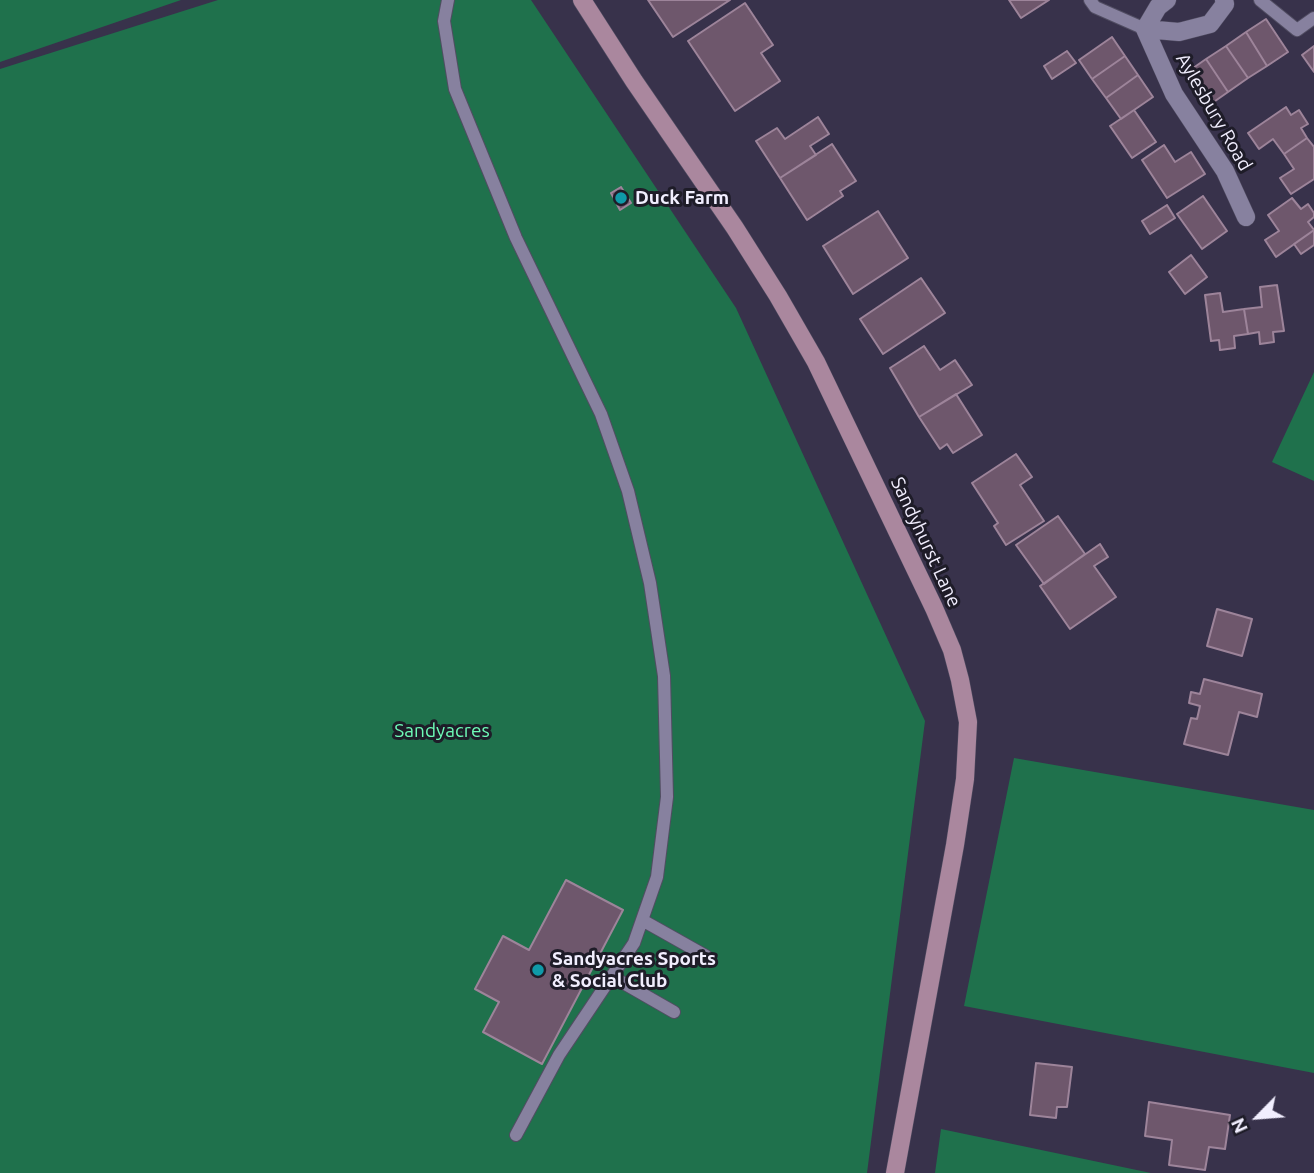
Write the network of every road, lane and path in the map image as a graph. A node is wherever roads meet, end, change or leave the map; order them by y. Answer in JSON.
{"nodes":[{"id":1,"x":448,"y":0,"type":"edge"},
{"id":2,"x":582,"y":0,"type":"edge"},
{"id":3,"x":1090,"y":0,"type":"edge"},
{"id":4,"x":1167,"y":0,"type":"edge"},
{"id":5,"x":1224,"y":0,"type":"edge"},
{"id":6,"x":1260,"y":0,"type":"edge"},
{"id":7,"x":1314,"y":18,"type":"edge"},
{"id":8,"x":1145,"y":29,"type":"junction"},
{"id":9,"x":1246,"y":216,"type":"dead end"},
{"id":10,"x":642,"y":920,"type":"junction"},
{"id":11,"x":706,"y":956,"type":"dead end"},
{"id":12,"x":613,"y":977,"type":"junction"},
{"id":13,"x":674,"y":1012,"type":"dead end"},
{"id":14,"x":516,"y":1135,"type":"dead end"},
{"id":15,"x":895,"y":1173,"type":"edge"}],
"edges":[{"from":1,"to":10,"type":"lane"},
{"from":2,"to":15,"type":"street","name":"Sandyhurst Lane"},
{"from":3,"to":8,"type":"lane"},
{"from":4,"to":8,"type":"street"},
{"from":5,"to":8,"type":"street","name":"Aylesbury Road"},
{"from":6,"to":7,"type":"lane"},
{"from":8,"to":9,"type":"street","name":"Aylesbury Road"},
{"from":10,"to":11,"type":"lane"},
{"from":10,"to":12,"type":"lane"},
{"from":12,"to":13,"type":"lane"},
{"from":12,"to":14,"type":"lane"}]}
